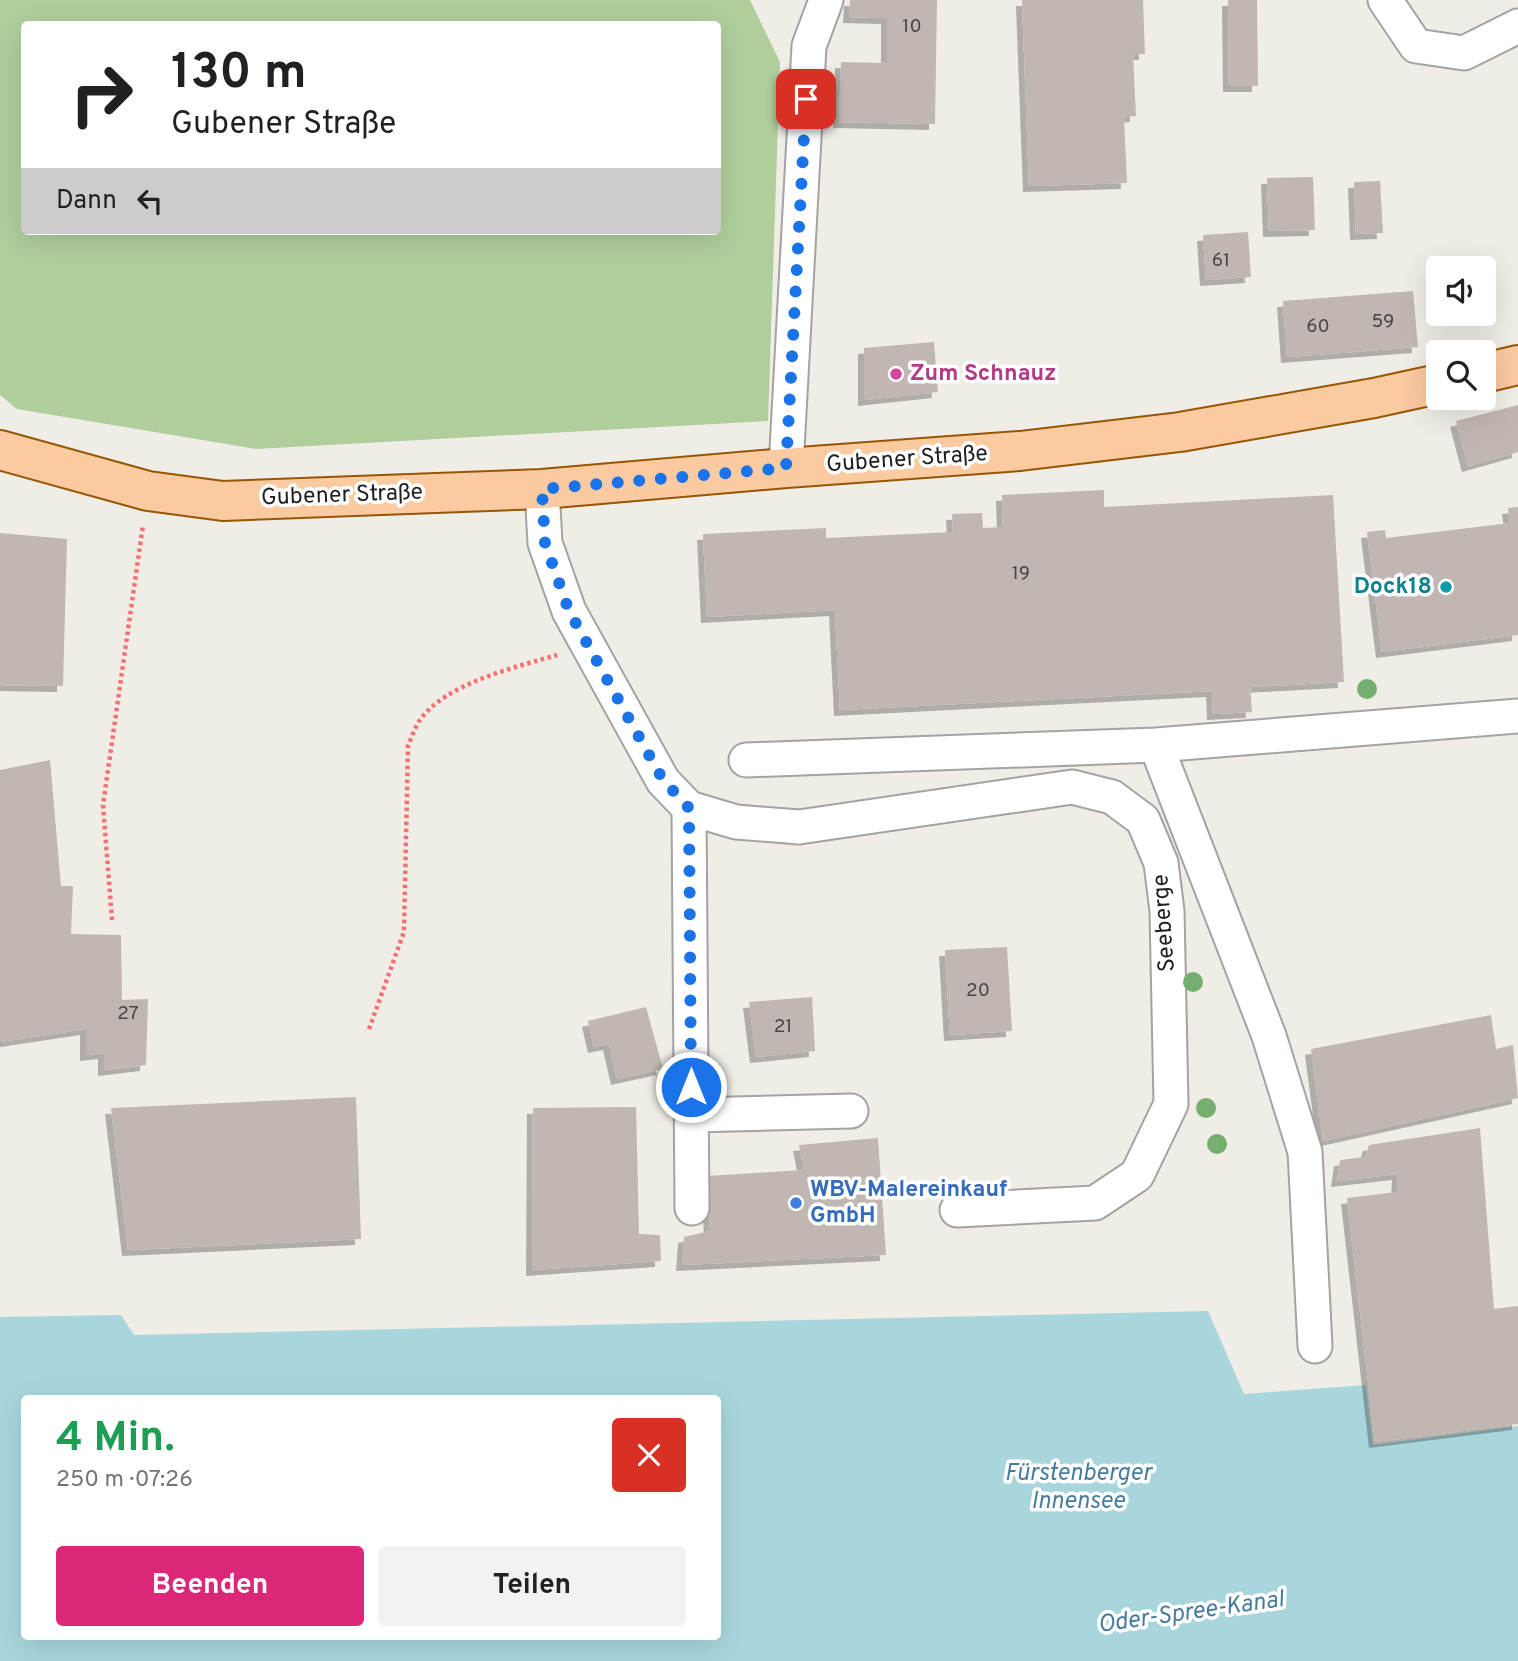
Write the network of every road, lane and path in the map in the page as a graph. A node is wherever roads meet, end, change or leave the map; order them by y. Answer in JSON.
{"nodes":[{"id":1,"x":826,"y":0,"type":"edge"},
{"id":2,"x":1385,"y":0,"type":"edge"},
{"id":3,"x":1518,"y":26,"type":"edge"},
{"id":4,"x":1518,"y":365,"type":"edge"},
{"id":5,"x":1496,"y":370,"type":"edge"},
{"id":6,"x":1426,"y":387,"type":"edge"},
{"id":7,"x":0,"y":450,"type":"edge"},
{"id":8,"x":786,"y":468,"type":"junction"},
{"id":9,"x":542,"y":489,"type":"junction"},
{"id":10,"x":148,"y":491,"type":"junction"},
{"id":11,"x":589,"y":647,"type":"junction"},
{"id":12,"x":1518,"y":716,"type":"edge"},
{"id":13,"x":1156,"y":745,"type":"junction"},
{"id":14,"x":746,"y":761,"type":"dead end"},
{"id":15,"x":689,"y":808,"type":"junction"},
{"id":16,"x":112,"y":920,"type":"dead end"},
{"id":17,"x":369,"y":1029,"type":"dead end"},
{"id":18,"x":851,"y":1111,"type":"dead end"},
{"id":19,"x":691,"y":1115,"type":"junction"},
{"id":20,"x":692,"y":1208,"type":"dead end"},
{"id":21,"x":957,"y":1209,"type":"dead end"},
{"id":22,"x":1315,"y":1346,"type":"dead end"}],
"edges":[{"from":1,"to":8,"type":"street"},
{"from":2,"to":3,"type":"street"},
{"from":4,"to":5,"type":"main road"},
{"from":6,"to":8,"type":"main road","name":"Gubener Straße"},
{"from":7,"to":10,"type":"main road","name":"Gubener Straße"},
{"from":8,"to":9,"type":"main road","name":"Gubener Straße"},
{"from":9,"to":10,"type":"main road","name":"Gubener Straße"},
{"from":9,"to":11,"type":"street"},
{"from":10,"to":16,"type":"path"},
{"from":11,"to":15,"type":"street"},
{"from":11,"to":17,"type":"path"},
{"from":12,"to":13,"type":"street"},
{"from":13,"to":14,"type":"street"},
{"from":13,"to":22,"type":"street","name":"Seeberge"},
{"from":15,"to":19,"type":"street"},
{"from":15,"to":21,"type":"street","name":"Seeberge"},
{"from":18,"to":19,"type":"street"},
{"from":19,"to":20,"type":"street"}]}
